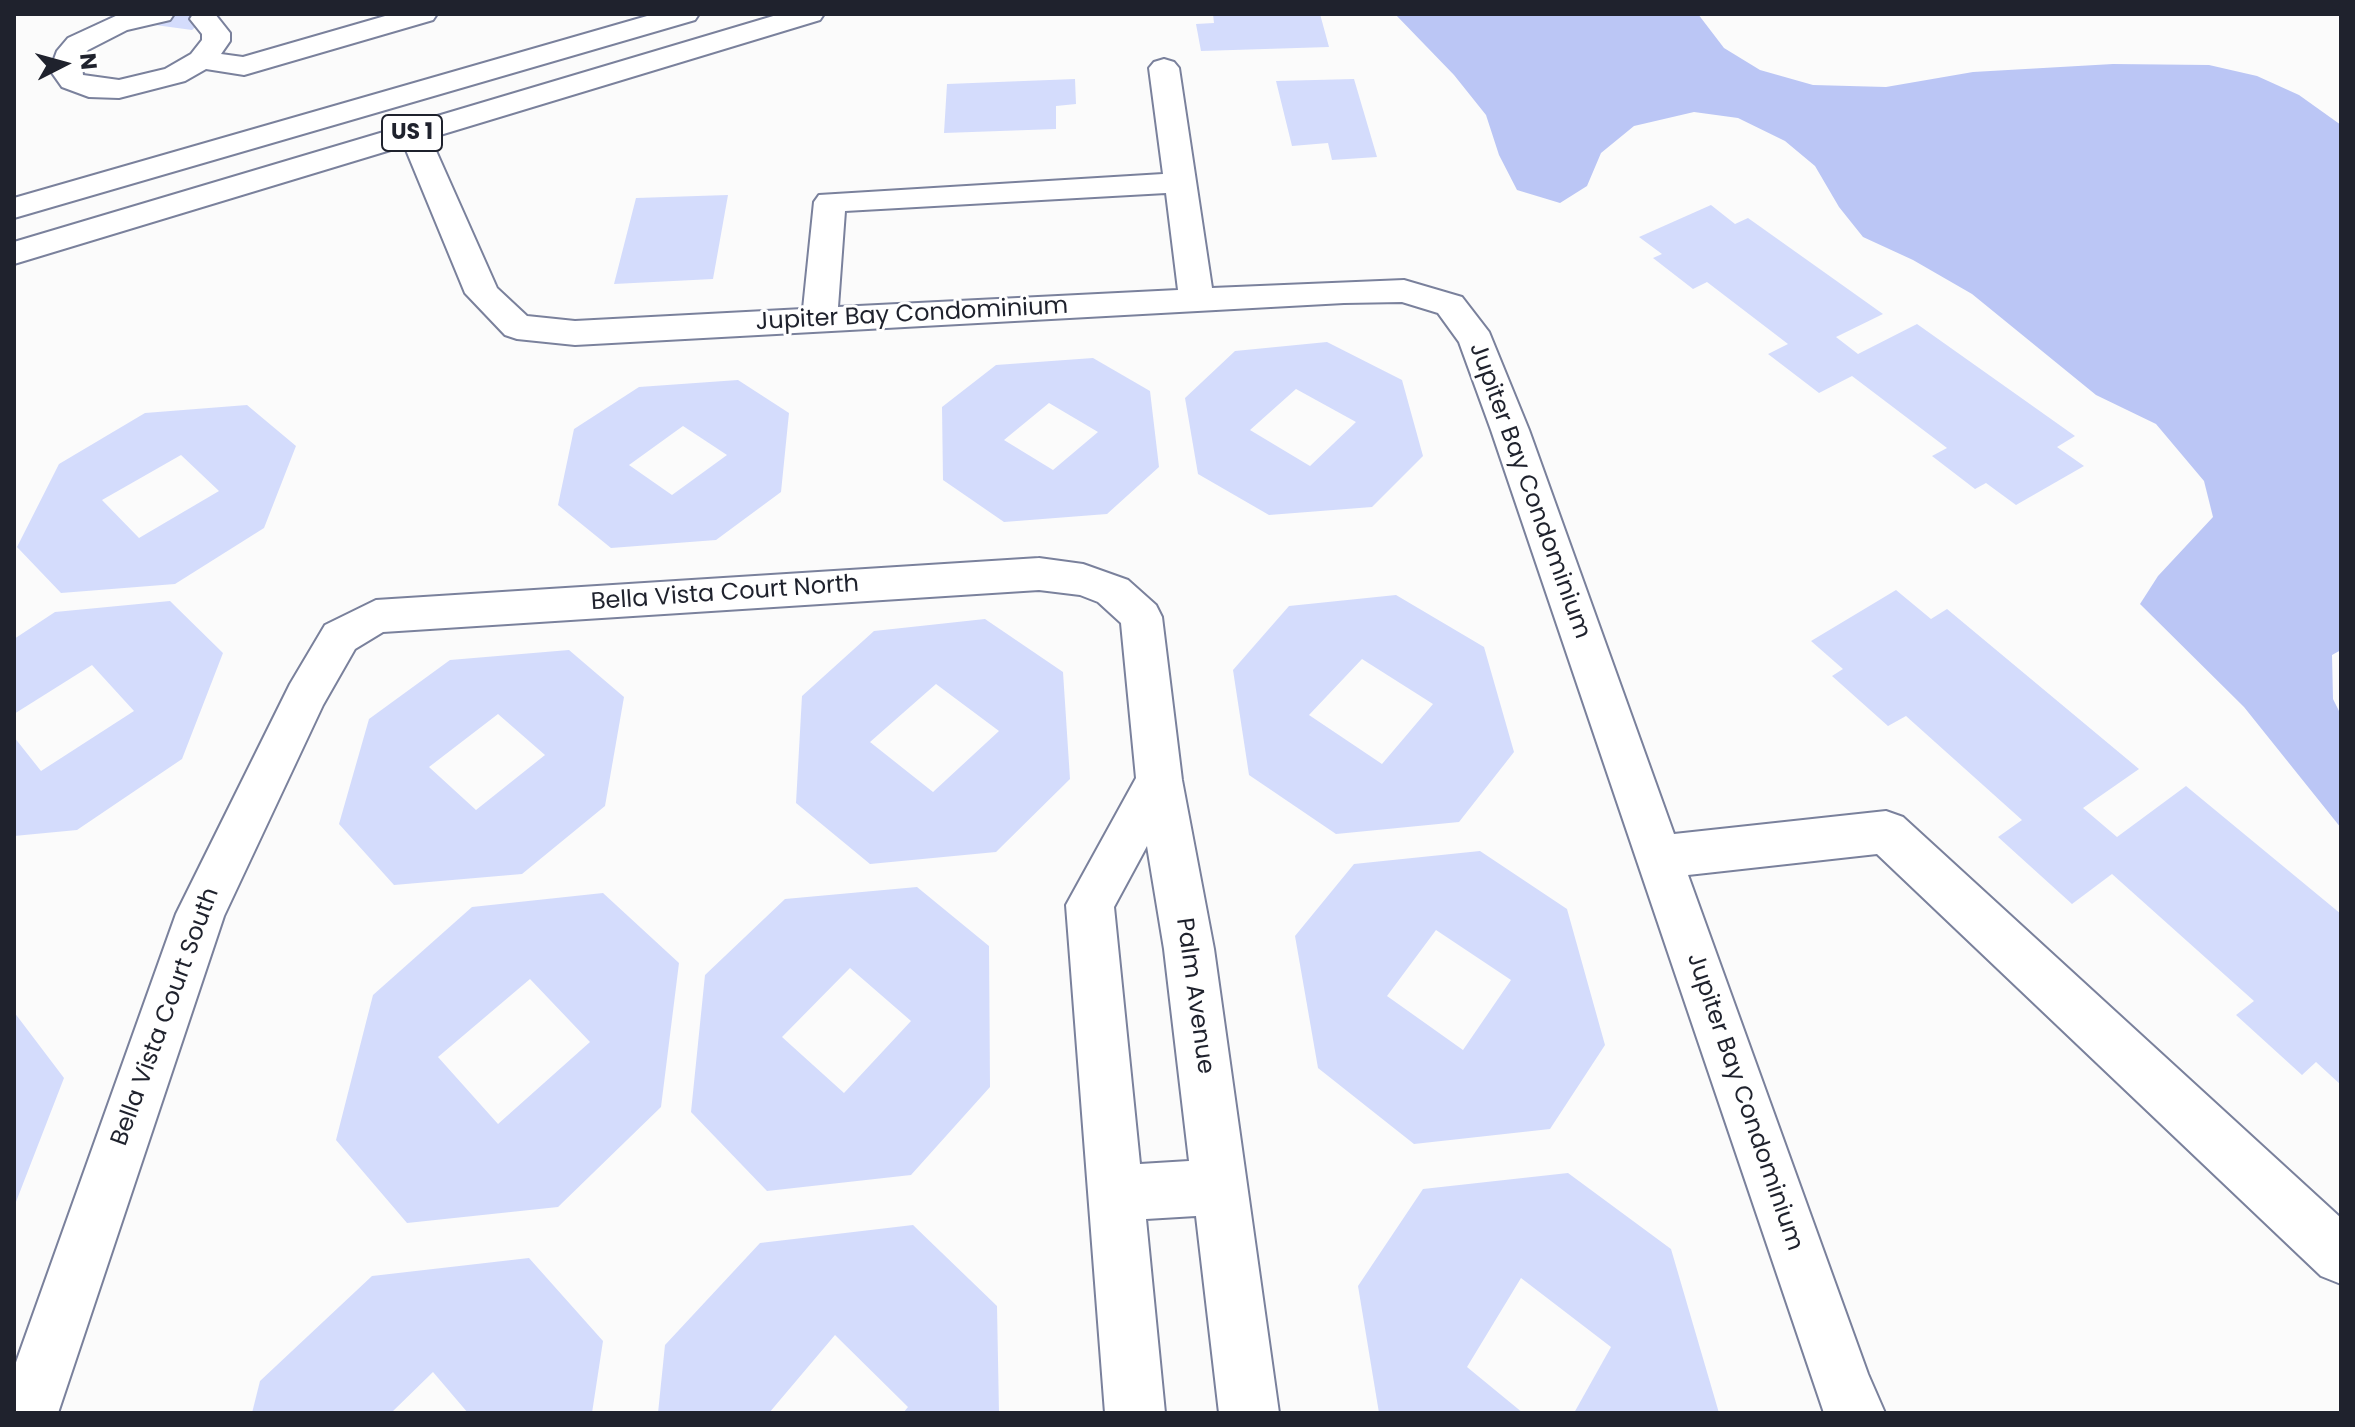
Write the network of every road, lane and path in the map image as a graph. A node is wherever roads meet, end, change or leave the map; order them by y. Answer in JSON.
{"nodes":[{"id":1,"x":160,"y":14,"type":"edge"},
{"id":2,"x":423,"y":14,"type":"edge"},
{"id":3,"x":685,"y":14,"type":"edge"},
{"id":4,"x":734,"y":14,"type":"edge"},
{"id":5,"x":810,"y":14,"type":"edge"},
{"id":6,"x":204,"y":19,"type":"dead end"},
{"id":7,"x":201,"y":60,"type":"junction"},
{"id":8,"x":1164,"y":68,"type":"dead end"},
{"id":9,"x":469,"y":115,"type":"junction"},
{"id":10,"x":414,"y":133,"type":"junction"},
{"id":11,"x":1180,"y":183,"type":"junction"},
{"id":12,"x":14,"y":208,"type":"edge"},
{"id":13,"x":14,"y":253,"type":"edge"},
{"id":14,"x":1197,"y":300,"type":"junction"},
{"id":15,"x":819,"y":320,"type":"junction"},
{"id":16,"x":1113,"y":591,"type":"joint"},
{"id":17,"x":340,"y":637,"type":"joint"},
{"id":18,"x":1159,"y":780,"type":"junction"},
{"id":19,"x":1659,"y":857,"type":"junction"},
{"id":20,"x":1220,"y":1187,"type":"junction"},
{"id":21,"x":1116,"y":1193,"type":"junction"},
{"id":22,"x":2341,"y":1256,"type":"edge"},
{"id":23,"x":28,"y":1413,"type":"edge"},
{"id":24,"x":1135,"y":1413,"type":"edge"},
{"id":25,"x":1249,"y":1413,"type":"edge"},
{"id":26,"x":1855,"y":1413,"type":"edge"}],
"edges":[{"from":1,"to":7,"type":"street"},
{"from":2,"to":7,"type":"street"},
{"from":3,"to":12,"type":"street","number":"US 1"},
{"from":4,"to":9,"type":"street"},
{"from":5,"to":9,"type":"street","number":"US 1"},
{"from":6,"to":7,"type":"street"},
{"from":8,"to":11,"type":"street"},
{"from":9,"to":10,"type":"street","number":"US 1"},
{"from":10,"to":13,"type":"street","number":"US 1"},
{"from":10,"to":15,"type":"street","name":"Jupiter Bay Condominium"},
{"from":11,"to":14,"type":"street"},
{"from":11,"to":15,"type":"street"},
{"from":14,"to":15,"type":"street","name":"Jupiter Bay Condominium"},
{"from":14,"to":19,"type":"street","name":"Jupiter Bay Condominium"},
{"from":16,"to":17,"type":"street","name":"Bella Vista Court North"},
{"from":16,"to":18,"type":"street","name":"Palm Avenue"},
{"from":17,"to":23,"type":"street","name":"Bella Vista Court South"},
{"from":18,"to":20,"type":"street","name":"Palm Avenue"},
{"from":18,"to":21,"type":"street"},
{"from":19,"to":22,"type":"street"},
{"from":19,"to":26,"type":"street","name":"Jupiter Bay Condominium"},
{"from":20,"to":21,"type":"street"},
{"from":20,"to":25,"type":"street","name":"Palm Avenue"},
{"from":21,"to":24,"type":"street"}]}
